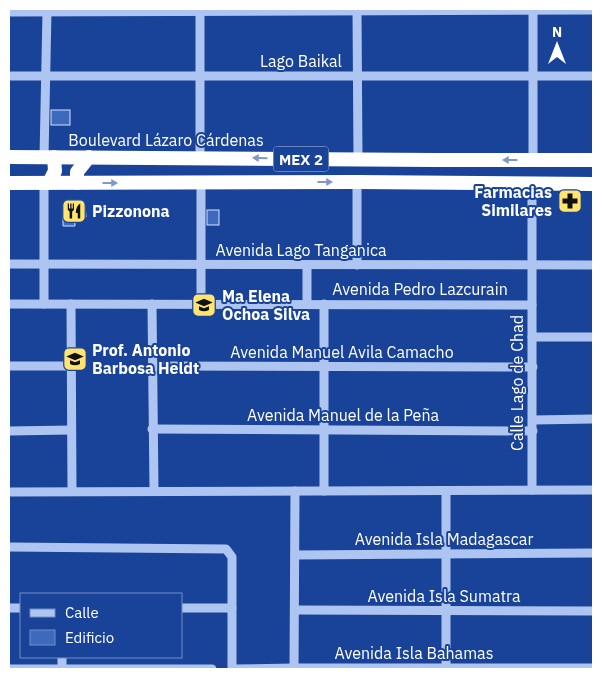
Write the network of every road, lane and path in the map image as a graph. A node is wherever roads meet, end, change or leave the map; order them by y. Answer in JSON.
{"nodes":[{"id":1,"x":154,"y":10,"type":"edge"},
{"id":2,"x":246,"y":10,"type":"edge"},
{"id":3,"x":388,"y":10,"type":"edge"},
{"id":4,"x":533,"y":10,"type":"edge"},
{"id":5,"x":593,"y":10,"type":"edge"},
{"id":6,"x":357,"y":11,"type":"junction"},
{"id":7,"x":9,"y":12,"type":"edge"},
{"id":8,"x":47,"y":12,"type":"junction"},
{"id":9,"x":200,"y":12,"type":"junction"},
{"id":10,"x":9,"y":76,"type":"edge"},
{"id":11,"x":45,"y":76,"type":"junction"},
{"id":12,"x":357,"y":76,"type":"junction"},
{"id":13,"x":593,"y":76,"type":"edge"},
{"id":14,"x":200,"y":77,"type":"junction"},
{"id":15,"x":533,"y":77,"type":"junction"},
{"id":16,"x":9,"y":157,"type":"edge"},
{"id":17,"x":49,"y":157,"type":"junction"},
{"id":18,"x":89,"y":157,"type":"junction"},
{"id":19,"x":200,"y":158,"type":"junction"},
{"id":20,"x":358,"y":159,"type":"junction"},
{"id":21,"x":434,"y":160,"type":"junction"},
{"id":22,"x":533,"y":160,"type":"junction"},
{"id":23,"x":593,"y":160,"type":"edge"},
{"id":24,"x":200,"y":182,"type":"junction"},
{"id":25,"x":357,"y":182,"type":"junction"},
{"id":26,"x":9,"y":183,"type":"edge"},
{"id":27,"x":47,"y":183,"type":"junction"},
{"id":28,"x":77,"y":183,"type":"junction"},
{"id":29,"x":374,"y":183,"type":"junction"},
{"id":30,"x":593,"y":184,"type":"edge"},
{"id":31,"x":532,"y":185,"type":"junction"},
{"id":32,"x":44,"y":263,"type":"junction"},
{"id":33,"x":9,"y":264,"type":"edge"},
{"id":34,"x":200,"y":264,"type":"junction"},
{"id":35,"x":357,"y":264,"type":"junction"},
{"id":36,"x":307,"y":265,"type":"junction"},
{"id":37,"x":532,"y":265,"type":"junction"},
{"id":38,"x":593,"y":265,"type":"edge"},
{"id":39,"x":9,"y":304,"type":"edge"},
{"id":40,"x":44,"y":304,"type":"junction"},
{"id":41,"x":71,"y":304,"type":"junction"},
{"id":42,"x":152,"y":304,"type":"junction"},
{"id":43,"x":201,"y":304,"type":"junction"},
{"id":44,"x":307,"y":304,"type":"junction"},
{"id":45,"x":324,"y":304,"type":"junction"},
{"id":46,"x":532,"y":305,"type":"junction"},
{"id":47,"x":532,"y":337,"type":"junction"},
{"id":48,"x":593,"y":337,"type":"edge"},
{"id":49,"x":9,"y":366,"type":"edge"},
{"id":50,"x":71,"y":366,"type":"junction"},
{"id":51,"x":152,"y":366,"type":"junction"},
{"id":52,"x":325,"y":366,"type":"junction"},
{"id":53,"x":532,"y":367,"type":"junction"},
{"id":54,"x":593,"y":419,"type":"edge"},
{"id":55,"x":533,"y":420,"type":"junction"},
{"id":56,"x":152,"y":429,"type":"junction"},
{"id":57,"x":71,"y":430,"type":"junction"},
{"id":58,"x":324,"y":430,"type":"junction"},
{"id":59,"x":9,"y":431,"type":"edge"},
{"id":60,"x":533,"y":431,"type":"junction"},
{"id":61,"x":532,"y":490,"type":"junction"},
{"id":62,"x":593,"y":490,"type":"edge"},
{"id":63,"x":154,"y":491,"type":"junction"},
{"id":64,"x":295,"y":491,"type":"junction"},
{"id":65,"x":324,"y":491,"type":"junction"},
{"id":66,"x":446,"y":491,"type":"junction"},
{"id":67,"x":9,"y":492,"type":"edge"},
{"id":68,"x":72,"y":492,"type":"junction"},
{"id":69,"x":9,"y":547,"type":"edge"},
{"id":70,"x":593,"y":553,"type":"edge"},
{"id":71,"x":445,"y":554,"type":"junction"},
{"id":72,"x":295,"y":555,"type":"junction"},
{"id":73,"x":182,"y":608,"type":"edge"},
{"id":74,"x":232,"y":608,"type":"junction"},
{"id":75,"x":295,"y":610,"type":"junction"},
{"id":76,"x":446,"y":610,"type":"junction"},
{"id":77,"x":593,"y":611,"type":"edge"},
{"id":78,"x":294,"y":668,"type":"edge"},
{"id":79,"x":593,"y":668,"type":"edge"},
{"id":80,"x":9,"y":669,"type":"edge"},
{"id":81,"x":62,"y":669,"type":"edge"},
{"id":82,"x":212,"y":669,"type":"edge"},
{"id":83,"x":233,"y":669,"type":"edge"},
{"id":84,"x":446,"y":669,"type":"edge"},
{"id":85,"x":477,"y":669,"type":"edge"},
{"id":86,"x":576,"y":669,"type":"edge"}],
"edges":[{"from":1,"to":8,"type":"street"},
{"from":1,"to":9,"type":"street"},
{"from":2,"to":6,"type":"street"},
{"from":2,"to":9,"type":"street"},
{"from":3,"to":4,"type":"street"},
{"from":3,"to":6,"type":"street"},
{"from":4,"to":5,"type":"street"},
{"from":4,"to":15,"type":"street"},
{"from":6,"to":12,"type":"street"},
{"from":7,"to":8,"type":"street"},
{"from":8,"to":11,"type":"street"},
{"from":9,"to":14,"type":"street"},
{"from":10,"to":11,"type":"street","name":"Lago Baikal"},
{"from":11,"to":14,"type":"street","name":"Lago Baikal"},
{"from":11,"to":17,"type":"street"},
{"from":12,"to":14,"type":"street","name":"Lago Baikal"},
{"from":12,"to":15,"type":"street","name":"Lago Baikal"},
{"from":12,"to":20,"type":"street"},
{"from":13,"to":15,"type":"street","name":"Lago Baikal"},
{"from":14,"to":19,"type":"street"},
{"from":15,"to":22,"type":"street"},
{"from":16,"to":17,"type":"highway","name":"Boulevard Lázaro Cárdenas","number":"MEX 2"},
{"from":17,"to":18,"type":"highway","name":"Boulevard Lázaro Cárdenas","number":"MEX 2"},
{"from":17,"to":27,"type":"highway"},
{"from":18,"to":19,"type":"highway","name":"Boulevard Lázaro Cárdenas","number":"MEX 2"},
{"from":18,"to":28,"type":"highway"},
{"from":20,"to":19,"type":"highway","name":"Boulevard Lázaro Cárdenas","number":"MEX 2","one_way":true},
{"from":20,"to":21,"type":"highway","name":"Boulevard Lázaro Cárdenas","number":"MEX 2"},
{"from":22,"to":21,"type":"highway","name":"Boulevard Lázaro Cárdenas","number":"MEX 2","one_way":true},
{"from":21,"to":29,"type":"highway"},
{"from":22,"to":23,"type":"highway","name":"Boulevard Lázaro Cárdenas","number":"MEX 2"},
{"from":24,"to":25,"type":"highway","number":"MEX 2","one_way":true},
{"from":28,"to":24,"type":"highway","number":"MEX 2","one_way":true},
{"from":24,"to":34,"type":"street"},
{"from":25,"to":29,"type":"highway","number":"MEX 2"},
{"from":25,"to":35,"type":"street"},
{"from":26,"to":27,"type":"highway","number":"MEX 2"},
{"from":27,"to":28,"type":"highway","number":"MEX 2"},
{"from":27,"to":32,"type":"street"},
{"from":29,"to":31,"type":"highway","number":"MEX 2"},
{"from":30,"to":31,"type":"highway","number":"MEX 2"},
{"from":31,"to":37,"type":"street","name":"Calle Lago de Chad"},
{"from":32,"to":33,"type":"street","name":"Avenida Lago Tanganica"},
{"from":32,"to":34,"type":"street","name":"Avenida Lago Tanganica"},
{"from":32,"to":40,"type":"street"},
{"from":34,"to":36,"type":"street","name":"Avenida Lago Tanganica"},
{"from":34,"to":43,"type":"street"},
{"from":35,"to":36,"type":"street","name":"Avenida Lago Tanganica"},
{"from":35,"to":37,"type":"street","name":"Avenida Lago Tanganica"},
{"from":36,"to":44,"type":"street"},
{"from":37,"to":38,"type":"street","name":"Avenida Lago Tanganica"},
{"from":37,"to":46,"type":"street","name":"Calle Lago de Chad"},
{"from":39,"to":40,"type":"street","name":"Avenida Pedro Lazcurain"},
{"from":40,"to":41,"type":"street","name":"Avenida Pedro Lazcurain"},
{"from":41,"to":42,"type":"street","name":"Avenida Pedro Lazcurain"},
{"from":41,"to":50,"type":"street"},
{"from":42,"to":43,"type":"street","name":"Avenida Pedro Lazcurain"},
{"from":42,"to":51,"type":"street"},
{"from":43,"to":44,"type":"street","name":"Avenida Pedro Lazcurain"},
{"from":44,"to":45,"type":"street","name":"Avenida Pedro Lazcurain"},
{"from":45,"to":46,"type":"street","name":"Avenida Pedro Lazcurain"},
{"from":45,"to":52,"type":"street"},
{"from":46,"to":47,"type":"street","name":"Calle Lago de Chad"},
{"from":47,"to":48,"type":"street"},
{"from":47,"to":53,"type":"street","name":"Calle Lago de Chad"},
{"from":49,"to":50,"type":"street"},
{"from":50,"to":57,"type":"street"},
{"from":51,"to":52,"type":"street","name":"Avenida Manuel Avila Camacho"},
{"from":51,"to":56,"type":"street"},
{"from":52,"to":53,"type":"street","name":"Avenida Manuel Avila Camacho"},
{"from":52,"to":58,"type":"street"},
{"from":53,"to":55,"type":"street","name":"Calle Lago de Chad"},
{"from":54,"to":55,"type":"street"},
{"from":55,"to":60,"type":"street","name":"Calle Lago de Chad"},
{"from":56,"to":58,"type":"street","name":"Avenida Manuel de la Peña"},
{"from":56,"to":63,"type":"street"},
{"from":57,"to":59,"type":"street"},
{"from":57,"to":68,"type":"street"},
{"from":58,"to":60,"type":"street","name":"Avenida Manuel de la Peña"},
{"from":58,"to":65,"type":"street"},
{"from":60,"to":61,"type":"street","name":"Calle Lago de Chad"},
{"from":61,"to":62,"type":"street"},
{"from":61,"to":66,"type":"street"},
{"from":63,"to":64,"type":"street"},
{"from":63,"to":68,"type":"street"},
{"from":64,"to":65,"type":"street"},
{"from":64,"to":72,"type":"street"},
{"from":65,"to":66,"type":"street"},
{"from":66,"to":71,"type":"street"},
{"from":67,"to":68,"type":"street"},
{"from":69,"to":74,"type":"street"},
{"from":70,"to":71,"type":"street","name":"Avenida Isla Madagascar"},
{"from":71,"to":72,"type":"street","name":"Avenida Isla Madagascar"},
{"from":71,"to":76,"type":"street"},
{"from":72,"to":75,"type":"street"},
{"from":73,"to":74,"type":"street"},
{"from":74,"to":83,"type":"street"},
{"from":75,"to":76,"type":"street","name":"Avenida Isla Sumatra"},
{"from":75,"to":78,"type":"street"},
{"from":76,"to":77,"type":"street","name":"Avenida Isla Sumatra"},
{"from":76,"to":84,"type":"street"},
{"from":78,"to":83,"type":"street","name":"Avenida Isla Bahamas"},
{"from":78,"to":84,"type":"street","name":"Avenida Isla Bahamas"},
{"from":79,"to":86,"type":"street","name":"Avenida Isla Bahamas"},
{"from":80,"to":81,"type":"street"},
{"from":81,"to":82,"type":"street"},
{"from":84,"to":85,"type":"street","name":"Avenida Isla Bahamas"},
{"from":85,"to":86,"type":"street","name":"Avenida Isla Bahamas"}]}
